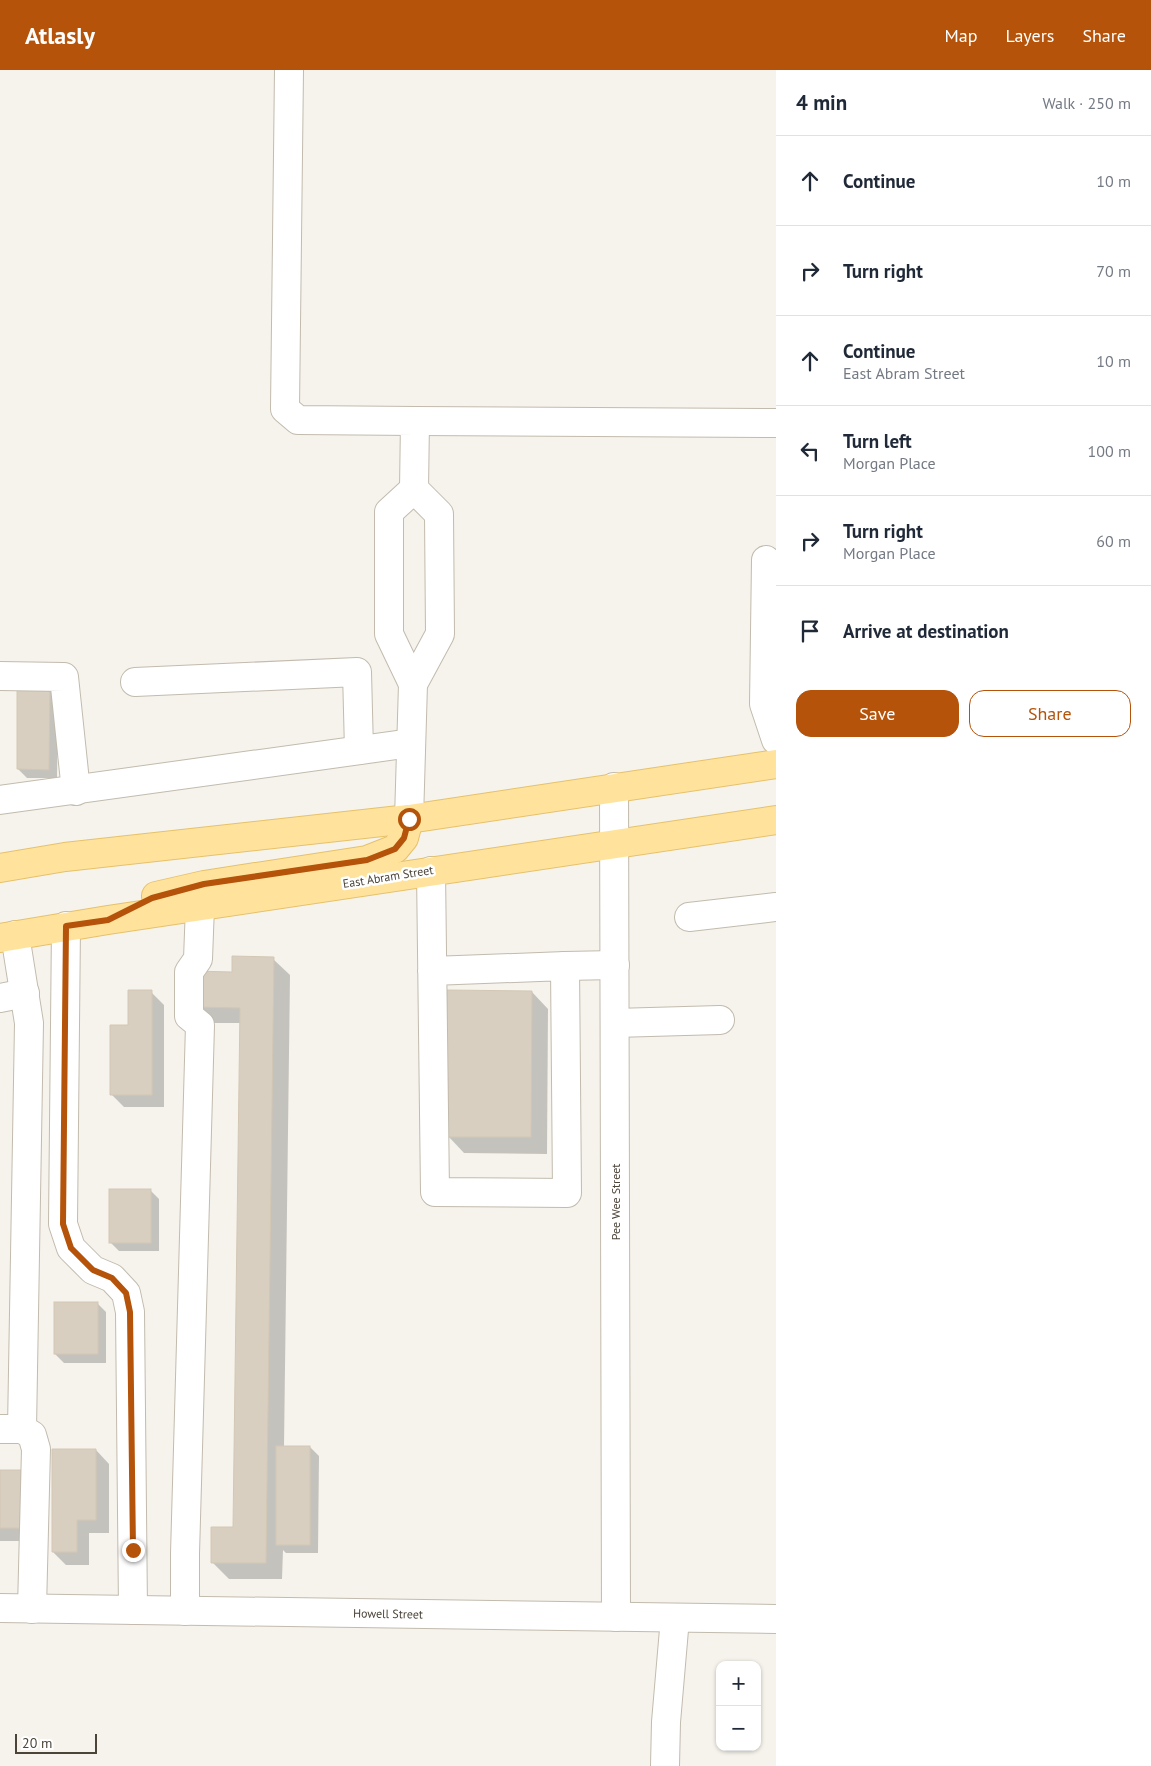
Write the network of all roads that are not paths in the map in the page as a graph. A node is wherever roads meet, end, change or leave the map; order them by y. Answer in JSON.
{"nodes":[{"id":1,"x":289,"y":70,"type":"edge"},
{"id":2,"x":415,"y":421,"type":"junction"},
{"id":3,"x":776,"y":423,"type":"edge"},
{"id":4,"x":414,"y":489,"type":"junction"},
{"id":5,"x":766,"y":560,"type":"dead end"},
{"id":6,"x":0,"y":676,"type":"edge"},
{"id":7,"x":135,"y":682,"type":"dead end"},
{"id":8,"x":413,"y":684,"type":"junction"},
{"id":9,"x":776,"y":740,"type":"edge"},
{"id":10,"x":411,"y":743,"type":"junction"},
{"id":11,"x":359,"y":750,"type":"junction"},
{"id":12,"x":776,"y":764,"type":"edge"},
{"id":13,"x":614,"y":787,"type":"junction"},
{"id":14,"x":76,"y":791,"type":"junction"},
{"id":15,"x":0,"y":800,"type":"edge"},
{"id":16,"x":409,"y":819,"type":"junction"},
{"id":17,"x":776,"y":820,"type":"edge"},
{"id":18,"x":615,"y":843,"type":"junction"},
{"id":19,"x":0,"y":868,"type":"edge"},
{"id":20,"x":431,"y":871,"type":"junction"},
{"id":21,"x":200,"y":906,"type":"junction"},
{"id":22,"x":776,"y":907,"type":"edge"},
{"id":23,"x":689,"y":917,"type":"dead end"},
{"id":24,"x":108,"y":920,"type":"junction"},
{"id":25,"x":66,"y":926,"type":"junction"},
{"id":26,"x":8,"y":937,"type":"edge"},
{"id":27,"x":615,"y":965,"type":"junction"},
{"id":28,"x":565,"y":966,"type":"junction"},
{"id":29,"x":432,"y":971,"type":"junction"},
{"id":30,"x":12,"y":996,"type":"edge"},
{"id":31,"x":720,"y":1020,"type":"dead end"},
{"id":32,"x":615,"y":1023,"type":"junction"},
{"id":33,"x":11,"y":1429,"type":"edge"},
{"id":34,"x":0,"y":1608,"type":"edge"},
{"id":35,"x":32,"y":1609,"type":"junction"},
{"id":36,"x":133,"y":1610,"type":"junction"},
{"id":37,"x":185,"y":1611,"type":"junction"},
{"id":38,"x":616,"y":1617,"type":"junction"},
{"id":39,"x":675,"y":1618,"type":"junction"},
{"id":40,"x":776,"y":1619,"type":"edge"},
{"id":41,"x":665,"y":1766,"type":"edge"}],
"edges":[{"from":1,"to":2,"type":"street"},
{"from":2,"to":3,"type":"street"},
{"from":2,"to":4,"type":"street"},
{"from":4,"to":8,"type":"street"},
{"from":4,"to":8,"type":"street"},
{"from":5,"to":9,"type":"street"},
{"from":6,"to":14,"type":"street"},
{"from":7,"to":11,"type":"street"},
{"from":8,"to":10,"type":"street"},
{"from":10,"to":11,"type":"street"},
{"from":10,"to":16,"type":"street"},
{"from":11,"to":14,"type":"street"},
{"from":12,"to":13,"type":"main road"},
{"from":13,"to":16,"type":"main road"},
{"from":13,"to":18,"type":"street","name":"Pee Wee Street"},
{"from":14,"to":15,"type":"street"},
{"from":16,"to":19,"type":"main road"},
{"from":16,"to":24,"type":"main road"},
{"from":17,"to":18,"type":"main road","name":"East Abram Street"},
{"from":18,"to":20,"type":"main road","name":"East Abram Street"},
{"from":18,"to":27,"type":"street","name":"Pee Wee Street"},
{"from":20,"to":21,"type":"main road","name":"East Abram Street"},
{"from":20,"to":29,"type":"street"},
{"from":21,"to":24,"type":"main road","name":"East Abram Street"},
{"from":21,"to":37,"type":"street"},
{"from":22,"to":23,"type":"street"},
{"from":24,"to":25,"type":"main road","name":"East Abram Street"},
{"from":25,"to":26,"type":"main road","name":"East Abram Street"},
{"from":25,"to":36,"type":"street"},
{"from":26,"to":30,"type":"street"},
{"from":27,"to":28,"type":"street"},
{"from":27,"to":32,"type":"street","name":"Pee Wee Street"},
{"from":28,"to":29,"type":"street"},
{"from":28,"to":29,"type":"street"},
{"from":30,"to":33,"type":"street"},
{"from":31,"to":32,"type":"street"},
{"from":32,"to":38,"type":"street","name":"Pee Wee Street"},
{"from":33,"to":35,"type":"street"},
{"from":34,"to":35,"type":"street","name":"Howell Street"},
{"from":35,"to":36,"type":"street","name":"Howell Street"},
{"from":36,"to":37,"type":"street","name":"Howell Street"},
{"from":37,"to":38,"type":"street","name":"Howell Street"},
{"from":38,"to":39,"type":"street","name":"Howell Street"},
{"from":39,"to":40,"type":"street","name":"Howell Street"},
{"from":39,"to":41,"type":"street"}]}
